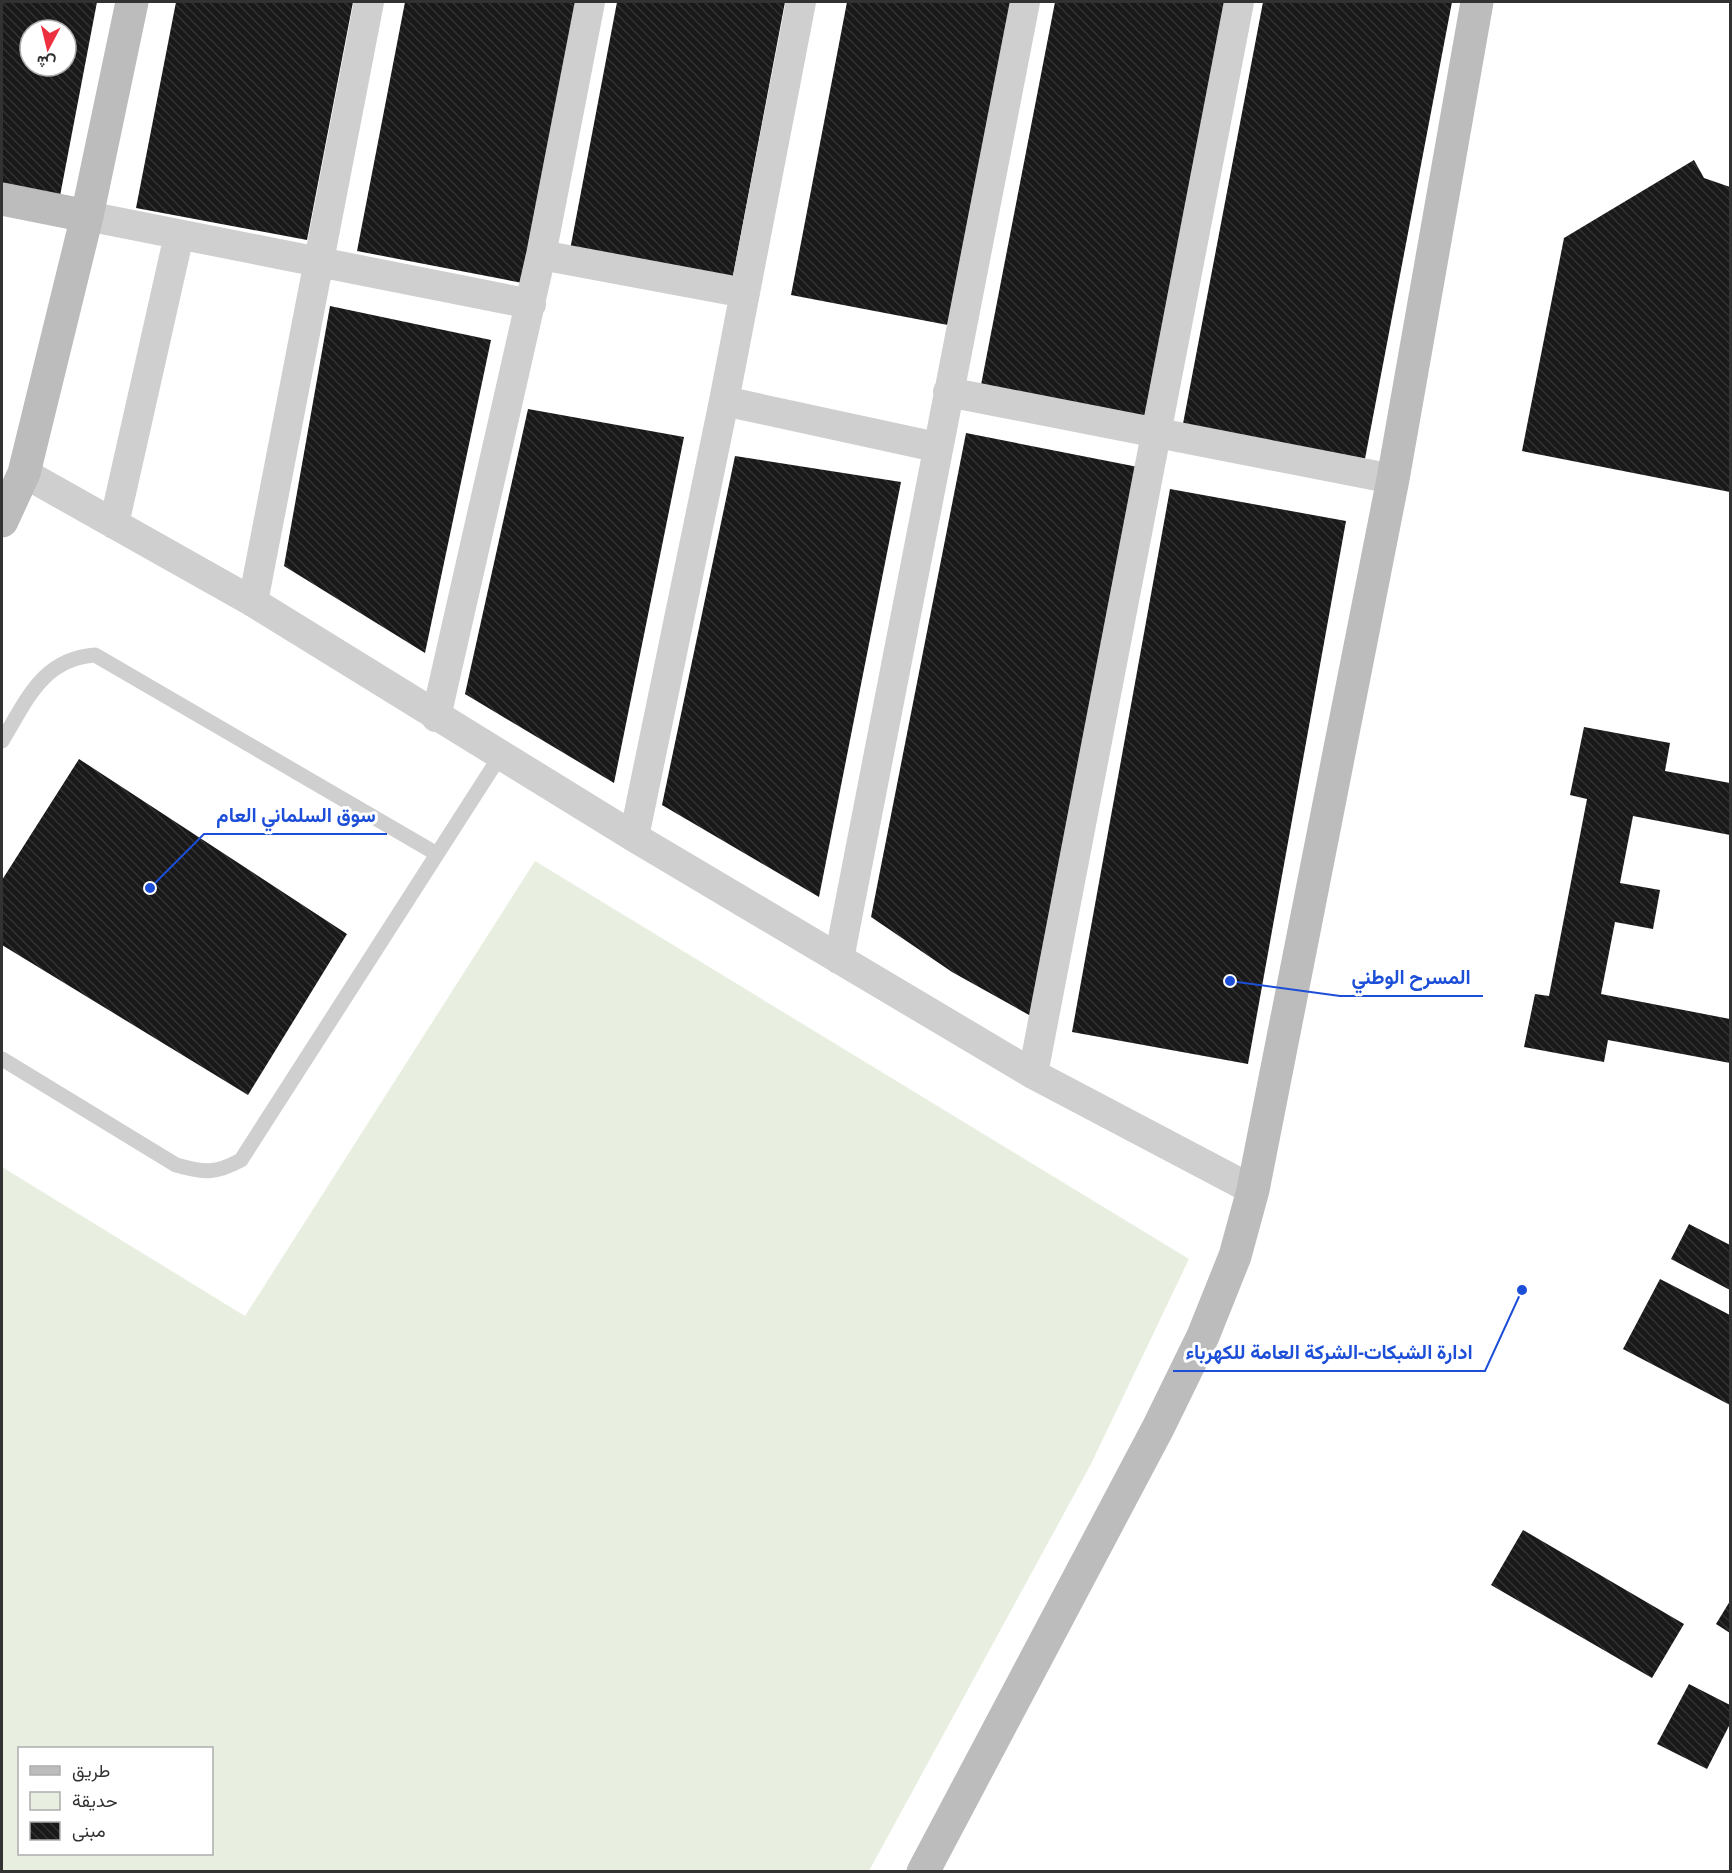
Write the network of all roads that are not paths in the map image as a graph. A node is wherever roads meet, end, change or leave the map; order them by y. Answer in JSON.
{"nodes":[{"id":1,"x":132,"y":2,"type":"edge"},
{"id":2,"x":369,"y":2,"type":"edge"},
{"id":3,"x":590,"y":2,"type":"edge"},
{"id":4,"x":801,"y":2,"type":"edge"},
{"id":5,"x":1025,"y":2,"type":"edge"},
{"id":6,"x":1239,"y":2,"type":"edge"},
{"id":7,"x":1477,"y":2,"type":"edge"},
{"id":8,"x":2,"y":199,"type":"edge"},
{"id":9,"x":87,"y":216,"type":"junction"},
{"id":10,"x":178,"y":235,"type":"junction"},
{"id":11,"x":541,"y":255,"type":"junction"},
{"id":12,"x":318,"y":261,"type":"junction"},
{"id":13,"x":745,"y":293,"type":"junction"},
{"id":14,"x":531,"y":304,"type":"junction"},
{"id":15,"x":948,"y":392,"type":"junction"},
{"id":16,"x":724,"y":401,"type":"junction"},
{"id":17,"x":1156,"y":435,"type":"junction"},
{"id":18,"x":936,"y":447,"type":"junction"},
{"id":19,"x":24,"y":474,"type":"junction"},
{"id":20,"x":1393,"y":479,"type":"junction"},
{"id":21,"x":2,"y":521,"type":"edge"},
{"id":22,"x":114,"y":525,"type":"junction"},
{"id":23,"x":253,"y":602,"type":"junction"},
{"id":24,"x":436,"y":717,"type":"junction"},
{"id":25,"x":2,"y":741,"type":"edge"},
{"id":26,"x":500,"y":756,"type":"junction"},
{"id":27,"x":633,"y":837,"type":"junction"},
{"id":28,"x":437,"y":854,"type":"junction"},
{"id":29,"x":839,"y":959,"type":"junction"},
{"id":30,"x":2,"y":1059,"type":"edge"},
{"id":31,"x":1033,"y":1074,"type":"junction"},
{"id":32,"x":1252,"y":1190,"type":"junction"},
{"id":33,"x":923,"y":1872,"type":"edge"}],
"edges":[{"from":1,"to":9,"type":"street"},
{"from":2,"to":12,"type":"street"},
{"from":3,"to":11,"type":"street"},
{"from":4,"to":13,"type":"street"},
{"from":5,"to":15,"type":"street"},
{"from":6,"to":17,"type":"street"},
{"from":7,"to":20,"type":"street"},
{"from":8,"to":9,"type":"street"},
{"from":9,"to":10,"type":"street"},
{"from":9,"to":19,"type":"street"},
{"from":10,"to":12,"type":"street"},
{"from":10,"to":22,"type":"street"},
{"from":11,"to":13,"type":"street"},
{"from":11,"to":14,"type":"street"},
{"from":12,"to":14,"type":"street"},
{"from":12,"to":23,"type":"street"},
{"from":13,"to":16,"type":"street"},
{"from":14,"to":24,"type":"street"},
{"from":15,"to":17,"type":"street"},
{"from":15,"to":18,"type":"street"},
{"from":16,"to":18,"type":"street"},
{"from":16,"to":27,"type":"street"},
{"from":17,"to":20,"type":"street"},
{"from":17,"to":31,"type":"street"},
{"from":18,"to":29,"type":"street"},
{"from":19,"to":21,"type":"street"},
{"from":19,"to":22,"type":"street"},
{"from":20,"to":32,"type":"street"},
{"from":22,"to":23,"type":"street"},
{"from":23,"to":24,"type":"street"},
{"from":24,"to":26,"type":"street"},
{"from":25,"to":28,"type":"lane"},
{"from":26,"to":27,"type":"street"},
{"from":26,"to":28,"type":"lane"},
{"from":27,"to":29,"type":"street"},
{"from":28,"to":30,"type":"lane"},
{"from":29,"to":31,"type":"street"},
{"from":31,"to":32,"type":"street"},
{"from":32,"to":33,"type":"street"}]}
